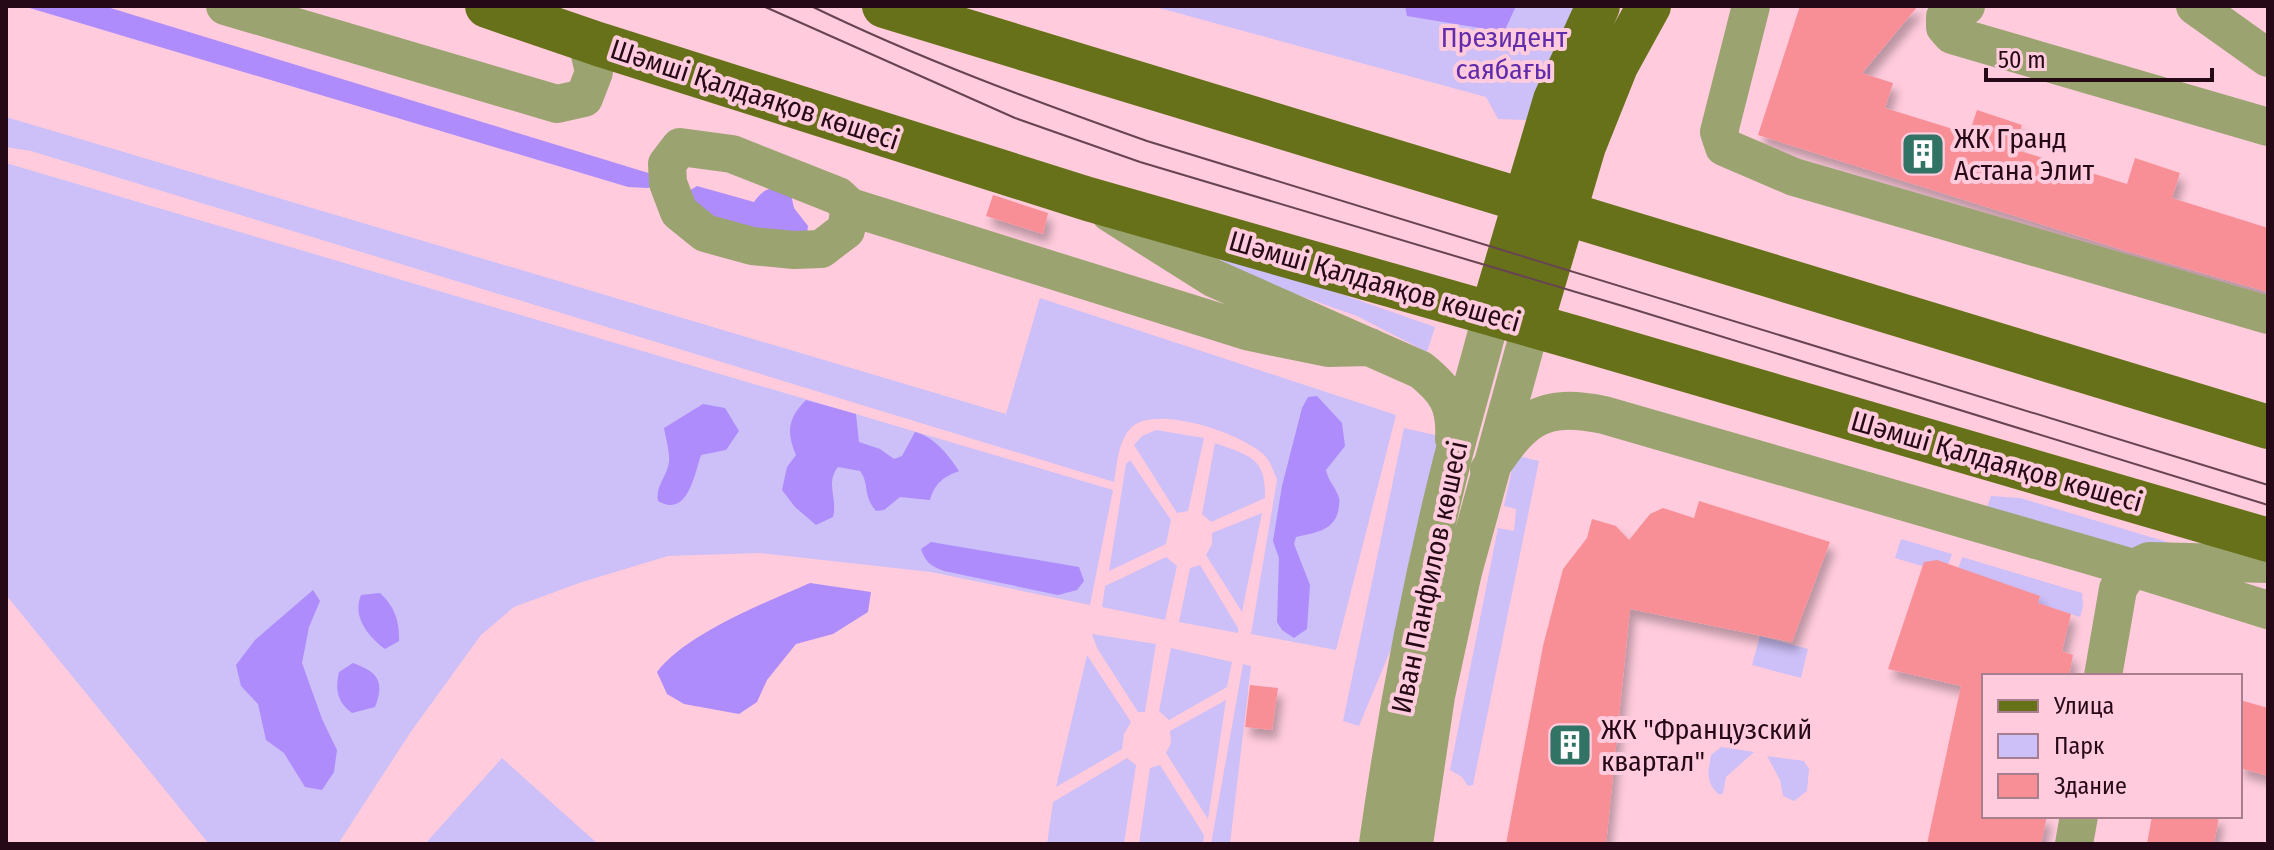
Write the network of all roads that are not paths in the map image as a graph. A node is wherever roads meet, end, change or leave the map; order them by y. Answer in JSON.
{"nodes":[{"id":1,"x":225,"y":6,"type":"edge"},
{"id":2,"x":487,"y":6,"type":"edge"},
{"id":3,"x":884,"y":6,"type":"edge"},
{"id":4,"x":1598,"y":6,"type":"edge"},
{"id":5,"x":1649,"y":6,"type":"edge"},
{"id":6,"x":1751,"y":6,"type":"edge"},
{"id":7,"x":1966,"y":6,"type":"edge"},
{"id":8,"x":2195,"y":6,"type":"edge"},
{"id":9,"x":598,"y":44,"type":"junction"},
{"id":10,"x":2268,"y":58,"type":"edge"},
{"id":11,"x":2268,"y":127,"type":"edge"},
{"id":12,"x":1088,"y":199,"type":"junction"},
{"id":13,"x":850,"y":207,"type":"dead end"},
{"id":14,"x":1544,"y":207,"type":"junction"},
{"id":15,"x":2268,"y":315,"type":"edge"},
{"id":16,"x":1512,"y":319,"type":"junction"},
{"id":17,"x":1370,"y":347,"type":"junction"},
{"id":18,"x":2268,"y":427,"type":"edge"},
{"id":19,"x":1452,"y":462,"type":"junction"},
{"id":20,"x":1489,"y":470,"type":"junction"},
{"id":21,"x":2268,"y":540,"type":"edge"},
{"id":22,"x":2268,"y":564,"type":"edge"},
{"id":23,"x":2133,"y":568,"type":"junction"},
{"id":24,"x":2268,"y":610,"type":"edge"},
{"id":25,"x":2103,"y":674,"type":"edge"},
{"id":26,"x":2079,"y":818,"type":"edge"},
{"id":27,"x":1378,"y":844,"type":"edge"},
{"id":28,"x":1414,"y":844,"type":"edge"},
{"id":29,"x":2074,"y":844,"type":"edge"}],
"edges":[{"from":1,"to":9,"type":"street"},
{"from":2,"to":9,"type":"main road","name":"Шәмші Қалдаяқов көшесі"},
{"from":3,"to":14,"type":"main road"},
{"from":4,"to":14,"type":"main road"},
{"from":5,"to":14,"type":"main road"},
{"from":6,"to":15,"type":"street"},
{"from":7,"to":11,"type":"street"},
{"from":8,"to":10,"type":"street"},
{"from":9,"to":12,"type":"main road","name":"Шәмші Қалдаяқов көшесі"},
{"from":12,"to":16,"type":"main road","name":"Шәмші Қалдаяқов көшесі"},
{"from":12,"to":17,"type":"street"},
{"from":13,"to":17,"type":"street"},
{"from":14,"to":16,"type":"main road"},
{"from":14,"to":18,"type":"main road"},
{"from":16,"to":19,"type":"street","name":"Иван Панфилов көшесі"},
{"from":16,"to":20,"type":"street","name":"Иван Панфилов көшесі"},
{"from":16,"to":21,"type":"main road","name":"Шәмші Қалдаяқов көшесі"},
{"from":17,"to":19,"type":"street"},
{"from":19,"to":27,"type":"street","name":"Иван Панфилов көшесі"},
{"from":20,"to":23,"type":"street"},
{"from":20,"to":28,"type":"street","name":"Иван Панфилов көшесі"},
{"from":22,"to":23,"type":"street"},
{"from":23,"to":24,"type":"street"},
{"from":23,"to":25,"type":"street"},
{"from":26,"to":29,"type":"street"}]}
